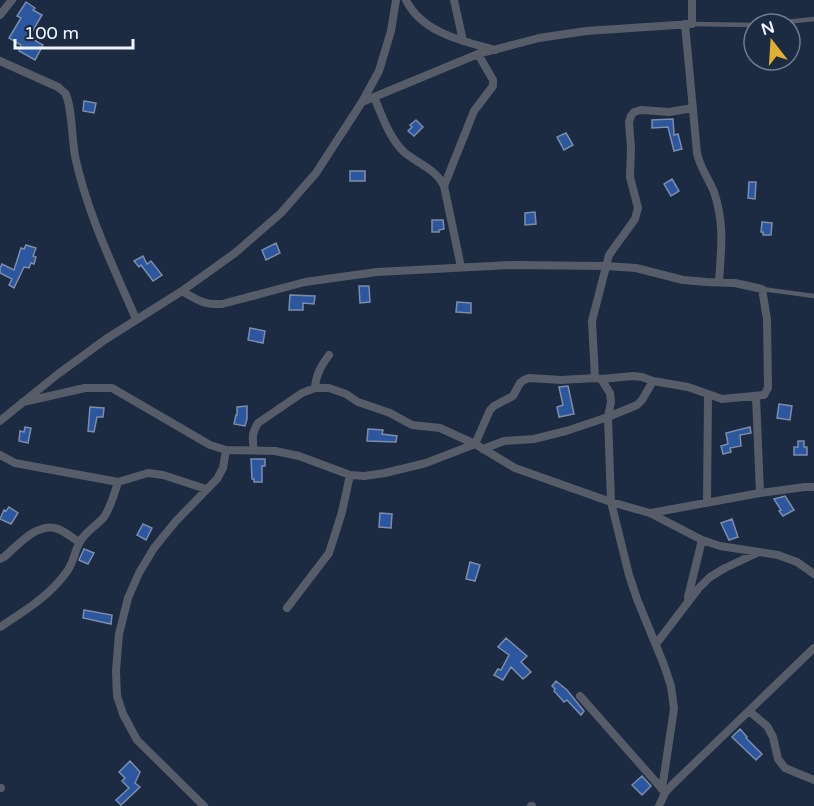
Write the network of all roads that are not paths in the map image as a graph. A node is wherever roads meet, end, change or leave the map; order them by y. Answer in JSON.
{"nodes":[{"id":1,"x":12,"y":0,"type":"edge"},
{"id":2,"x":396,"y":0,"type":"edge"},
{"id":3,"x":406,"y":0,"type":"edge"},
{"id":4,"x":454,"y":0,"type":"edge"},
{"id":5,"x":692,"y":0,"type":"edge"},
{"id":6,"x":0,"y":15,"type":"edge"},
{"id":7,"x":688,"y":24,"type":"junction"},
{"id":8,"x":742,"y":25,"type":"edge"},
{"id":9,"x":463,"y":41,"type":"junction"},
{"id":10,"x":495,"y":50,"type":"junction"},
{"id":11,"x":478,"y":54,"type":"junction"},
{"id":12,"x":0,"y":61,"type":"edge"},
{"id":13,"x":374,"y":97,"type":"junction"},
{"id":14,"x":362,"y":102,"type":"junction"},
{"id":15,"x":693,"y":108,"type":"junction"},
{"id":16,"x":444,"y":186,"type":"junction"},
{"id":17,"x":606,"y":266,"type":"junction"},
{"id":18,"x":461,"y":267,"type":"junction"},
{"id":19,"x":719,"y":282,"type":"junction"},
{"id":20,"x":762,"y":289,"type":"junction"},
{"id":21,"x":182,"y":291,"type":"junction"},
{"id":22,"x":814,"y":296,"type":"edge"},
{"id":23,"x":136,"y":319,"type":"junction"},
{"id":24,"x":329,"y":355,"type":"dead end"},
{"id":25,"x":598,"y":378,"type":"junction"},
{"id":26,"x":652,"y":381,"type":"junction"},
{"id":27,"x":315,"y":388,"type":"junction"},
{"id":28,"x":708,"y":395,"type":"junction"},
{"id":29,"x":756,"y":396,"type":"junction"},
{"id":30,"x":23,"y":402,"type":"junction"},
{"id":31,"x":608,"y":417,"type":"junction"},
{"id":32,"x":0,"y":421,"type":"edge"},
{"id":33,"x":479,"y":446,"type":"junction"},
{"id":34,"x":226,"y":450,"type":"junction"},
{"id":35,"x":254,"y":450,"type":"junction"},
{"id":36,"x":0,"y":454,"type":"edge"},
{"id":37,"x":350,"y":476,"type":"junction"},
{"id":38,"x":118,"y":482,"type":"junction"},
{"id":39,"x":814,"y":487,"type":"edge"},
{"id":40,"x":206,"y":489,"type":"junction"},
{"id":41,"x":760,"y":493,"type":"junction"},
{"id":42,"x":611,"y":502,"type":"junction"},
{"id":43,"x":706,"y":503,"type":"junction"},
{"id":44,"x":650,"y":513,"type":"junction"},
{"id":45,"x":702,"y":540,"type":"junction"},
{"id":46,"x":79,"y":542,"type":"junction"},
{"id":47,"x":759,"y":552,"type":"junction"},
{"id":48,"x":0,"y":559,"type":"edge"},
{"id":49,"x":814,"y":574,"type":"edge"},
{"id":50,"x":687,"y":602,"type":"junction"},
{"id":51,"x":287,"y":608,"type":"dead end"},
{"id":52,"x":0,"y":627,"type":"edge"},
{"id":53,"x":656,"y":644,"type":"junction"},
{"id":54,"x":814,"y":648,"type":"edge"},
{"id":55,"x":580,"y":696,"type":"dead end"},
{"id":56,"x":749,"y":711,"type":"junction"},
{"id":57,"x":814,"y":780,"type":"edge"},
{"id":58,"x":663,"y":791,"type":"junction"},
{"id":59,"x":204,"y":806,"type":"edge"},
{"id":60,"x":659,"y":806,"type":"edge"}],
"edges":[{"from":1,"to":6,"type":"street"},
{"from":2,"to":14,"type":"street"},
{"from":3,"to":9,"type":"street"},
{"from":4,"to":9,"type":"street"},
{"from":5,"to":7,"type":"street"},
{"from":7,"to":8,"type":"lane"},
{"from":7,"to":10,"type":"street"},
{"from":7,"to":15,"type":"street"},
{"from":9,"to":10,"type":"street"},
{"from":10,"to":11,"type":"street"},
{"from":11,"to":13,"type":"street"},
{"from":11,"to":16,"type":"street"},
{"from":12,"to":23,"type":"street"},
{"from":13,"to":14,"type":"street"},
{"from":13,"to":16,"type":"street"},
{"from":14,"to":21,"type":"street"},
{"from":15,"to":17,"type":"street"},
{"from":15,"to":19,"type":"street"},
{"from":16,"to":18,"type":"street"},
{"from":17,"to":18,"type":"street"},
{"from":17,"to":19,"type":"street"},
{"from":17,"to":25,"type":"street"},
{"from":18,"to":21,"type":"street"},
{"from":19,"to":20,"type":"street"},
{"from":20,"to":22,"type":"lane"},
{"from":20,"to":29,"type":"street"},
{"from":21,"to":23,"type":"street"},
{"from":23,"to":30,"type":"street"},
{"from":24,"to":27,"type":"street"},
{"from":25,"to":26,"type":"street"},
{"from":25,"to":31,"type":"street"},
{"from":25,"to":33,"type":"street"},
{"from":26,"to":28,"type":"street"},
{"from":26,"to":31,"type":"street"},
{"from":27,"to":33,"type":"street"},
{"from":27,"to":35,"type":"street"},
{"from":28,"to":29,"type":"street"},
{"from":28,"to":43,"type":"street"},
{"from":29,"to":41,"type":"street"},
{"from":30,"to":32,"type":"street"},
{"from":30,"to":34,"type":"street"},
{"from":31,"to":33,"type":"street"},
{"from":31,"to":42,"type":"street"},
{"from":33,"to":37,"type":"street"},
{"from":33,"to":42,"type":"street"},
{"from":34,"to":35,"type":"street"},
{"from":34,"to":40,"type":"street"},
{"from":35,"to":37,"type":"street"},
{"from":36,"to":38,"type":"street"},
{"from":37,"to":51,"type":"street"},
{"from":38,"to":40,"type":"street"},
{"from":38,"to":46,"type":"street"},
{"from":39,"to":41,"type":"street"},
{"from":40,"to":59,"type":"street"},
{"from":41,"to":43,"type":"street"},
{"from":42,"to":44,"type":"street"},
{"from":42,"to":53,"type":"street"},
{"from":43,"to":44,"type":"street"},
{"from":44,"to":45,"type":"street"},
{"from":45,"to":47,"type":"street"},
{"from":45,"to":50,"type":"street"},
{"from":46,"to":48,"type":"street"},
{"from":46,"to":52,"type":"street"},
{"from":47,"to":49,"type":"street"},
{"from":47,"to":50,"type":"street"},
{"from":50,"to":53,"type":"street"},
{"from":53,"to":58,"type":"street"},
{"from":54,"to":56,"type":"street"},
{"from":55,"to":58,"type":"street"},
{"from":56,"to":57,"type":"street"},
{"from":56,"to":58,"type":"street"},
{"from":58,"to":60,"type":"street"}]}
